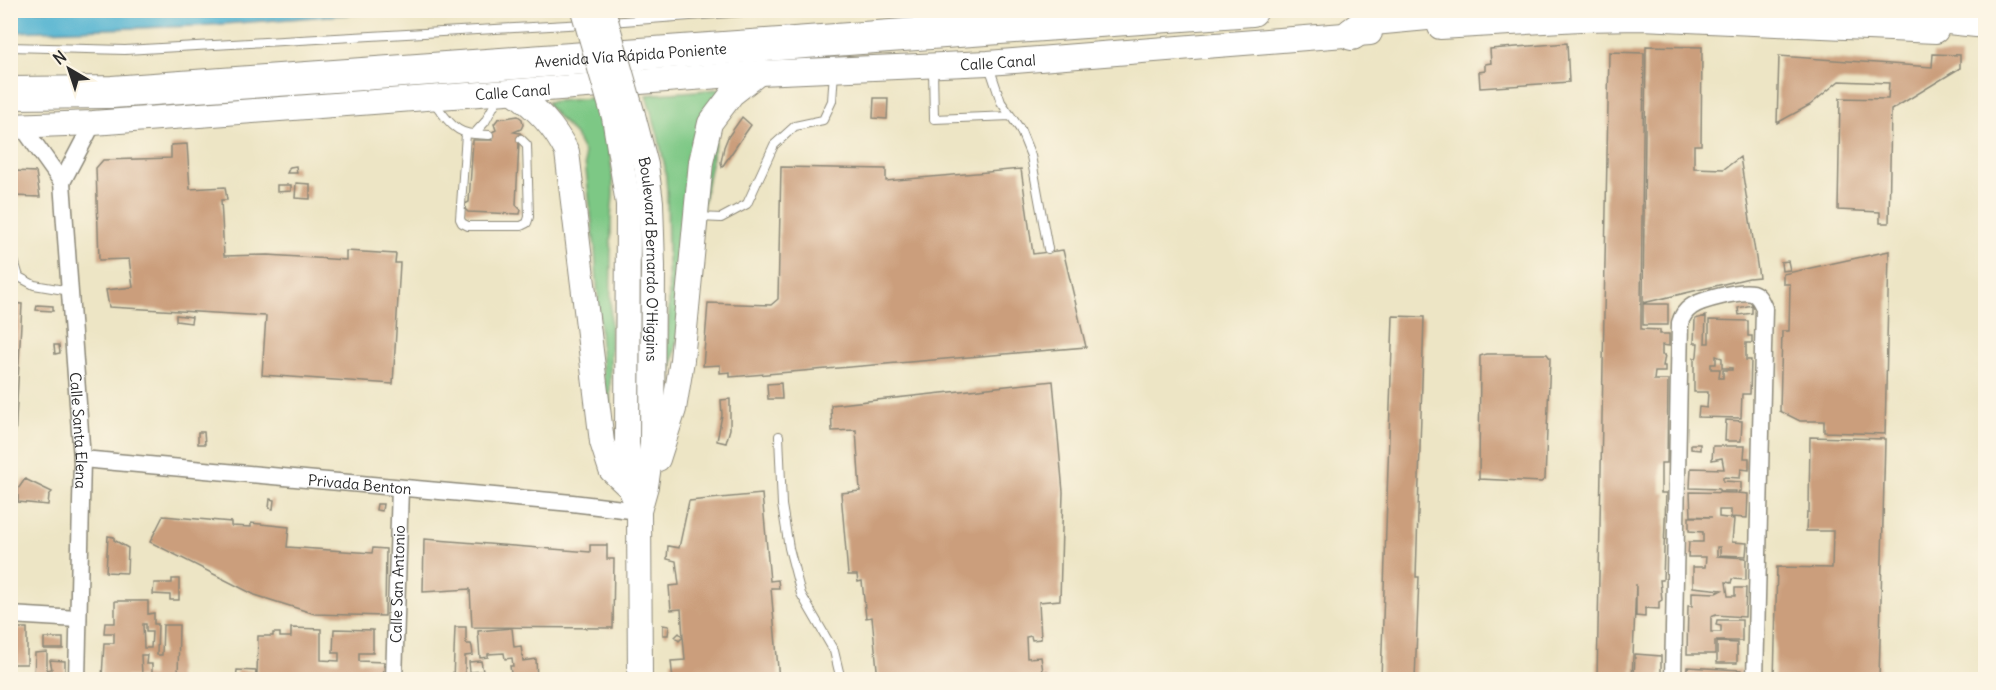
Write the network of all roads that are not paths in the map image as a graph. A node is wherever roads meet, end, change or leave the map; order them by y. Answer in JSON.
{"nodes":[{"id":1,"x":583,"y":10,"type":"edge"},
{"id":2,"x":603,"y":10,"type":"edge"},
{"id":3,"x":770,"y":10,"type":"edge"},
{"id":4,"x":1252,"y":10,"type":"edge"},
{"id":5,"x":1470,"y":10,"type":"edge"},
{"id":6,"x":1874,"y":10,"type":"edge"},
{"id":7,"x":1986,"y":22,"type":"edge"},
{"id":8,"x":1986,"y":33,"type":"edge"},
{"id":9,"x":1352,"y":34,"type":"junction"},
{"id":10,"x":10,"y":47,"type":"edge"},
{"id":11,"x":988,"y":63,"type":"junction"},
{"id":12,"x":933,"y":65,"type":"junction"},
{"id":13,"x":834,"y":69,"type":"junction"},
{"id":14,"x":759,"y":73,"type":"junction"},
{"id":15,"x":507,"y":92,"type":"junction"},
{"id":16,"x":10,"y":93,"type":"edge"},
{"id":17,"x":431,"y":98,"type":"junction"},
{"id":18,"x":624,"y":116,"type":"junction"},
{"id":19,"x":1011,"y":116,"type":"junction"},
{"id":20,"x":93,"y":123,"type":"junction"},
{"id":21,"x":16,"y":126,"type":"edge"},
{"id":22,"x":470,"y":134,"type":"junction"},
{"id":23,"x":489,"y":135,"type":"dead end"},
{"id":24,"x":521,"y":139,"type":"dead end"},
{"id":25,"x":62,"y":182,"type":"junction"},
{"id":26,"x":696,"y":217,"type":"junction"},
{"id":27,"x":10,"y":247,"type":"edge"},
{"id":28,"x":1048,"y":249,"type":"dead end"},
{"id":29,"x":70,"y":291,"type":"junction"},
{"id":30,"x":779,"y":436,"type":"dead end"},
{"id":31,"x":82,"y":459,"type":"junction"},
{"id":32,"x":638,"y":487,"type":"junction"},
{"id":33,"x":400,"y":489,"type":"junction"},
{"id":34,"x":639,"y":511,"type":"junction"},
{"id":35,"x":10,"y":615,"type":"edge"},
{"id":36,"x":78,"y":619,"type":"junction"},
{"id":37,"x":77,"y":680,"type":"edge"},
{"id":38,"x":394,"y":680,"type":"edge"},
{"id":39,"x":640,"y":680,"type":"edge"},
{"id":40,"x":841,"y":680,"type":"edge"},
{"id":41,"x":1673,"y":680,"type":"edge"},
{"id":42,"x":1755,"y":680,"type":"edge"}],
"edges":[{"from":1,"to":18,"type":"main road","name":"Boulevard Bernardo O'Higgins","bridge":true},
{"from":2,"to":18,"type":"main road","name":"Boulevard Bernardo O'Higgins","bridge":true},
{"from":3,"to":10,"type":"lane"},
{"from":4,"to":16,"type":"highway","name":"Avenida Vía Rápida Poniente"},
{"from":5,"to":9,"type":"highway"},
{"from":6,"to":7,"type":"highway"},
{"from":8,"to":9,"type":"main road","name":"Calle Canal"},
{"from":9,"to":11,"type":"main road","name":"Calle Canal"},
{"from":11,"to":12,"type":"main road","name":"Calle Canal"},
{"from":11,"to":19,"type":"lane"},
{"from":12,"to":13,"type":"main road","name":"Calle Canal"},
{"from":12,"to":19,"type":"lane"},
{"from":13,"to":14,"type":"main road","name":"Calle Canal"},
{"from":13,"to":26,"type":"lane"},
{"from":14,"to":15,"type":"main road","name":"Calle Canal"},
{"from":14,"to":26,"type":"main road"},
{"from":15,"to":17,"type":"main road","name":"Calle Canal"},
{"from":15,"to":22,"type":"lane"},
{"from":15,"to":32,"type":"main road"},
{"from":17,"to":20,"type":"main road","name":"Calle Canal"},
{"from":17,"to":22,"type":"lane"},
{"from":18,"to":32,"type":"main road","name":"Boulevard Bernardo O'Higgins"},
{"from":19,"to":28,"type":"lane"},
{"from":20,"to":21,"type":"main road","name":"Calle Canal"},
{"from":20,"to":25,"type":"street"},
{"from":21,"to":25,"type":"street"},
{"from":22,"to":23,"type":"lane"},
{"from":22,"to":24,"type":"lane"},
{"from":25,"to":29,"type":"street","name":"Calle Santa Elena"},
{"from":26,"to":32,"type":"main road"},
{"from":27,"to":29,"type":"lane"},
{"from":29,"to":31,"type":"street","name":"Calle Santa Elena"},
{"from":30,"to":40,"type":"lane"},
{"from":31,"to":33,"type":"street","name":"Privada Benton"},
{"from":31,"to":36,"type":"street","name":"Calle Santa Elena"},
{"from":32,"to":34,"type":"main road","name":"Boulevard Bernardo O'Higgins"},
{"from":33,"to":34,"type":"street","name":"Privada Benton"},
{"from":33,"to":38,"type":"street","name":"Calle San Antonio"},
{"from":34,"to":39,"type":"main road","name":"Boulevard Bernardo O'Higgins"},
{"from":35,"to":36,"type":"street"},
{"from":36,"to":37,"type":"street","name":"Calle Santa Elena"},
{"from":41,"to":42,"type":"street"}]}
